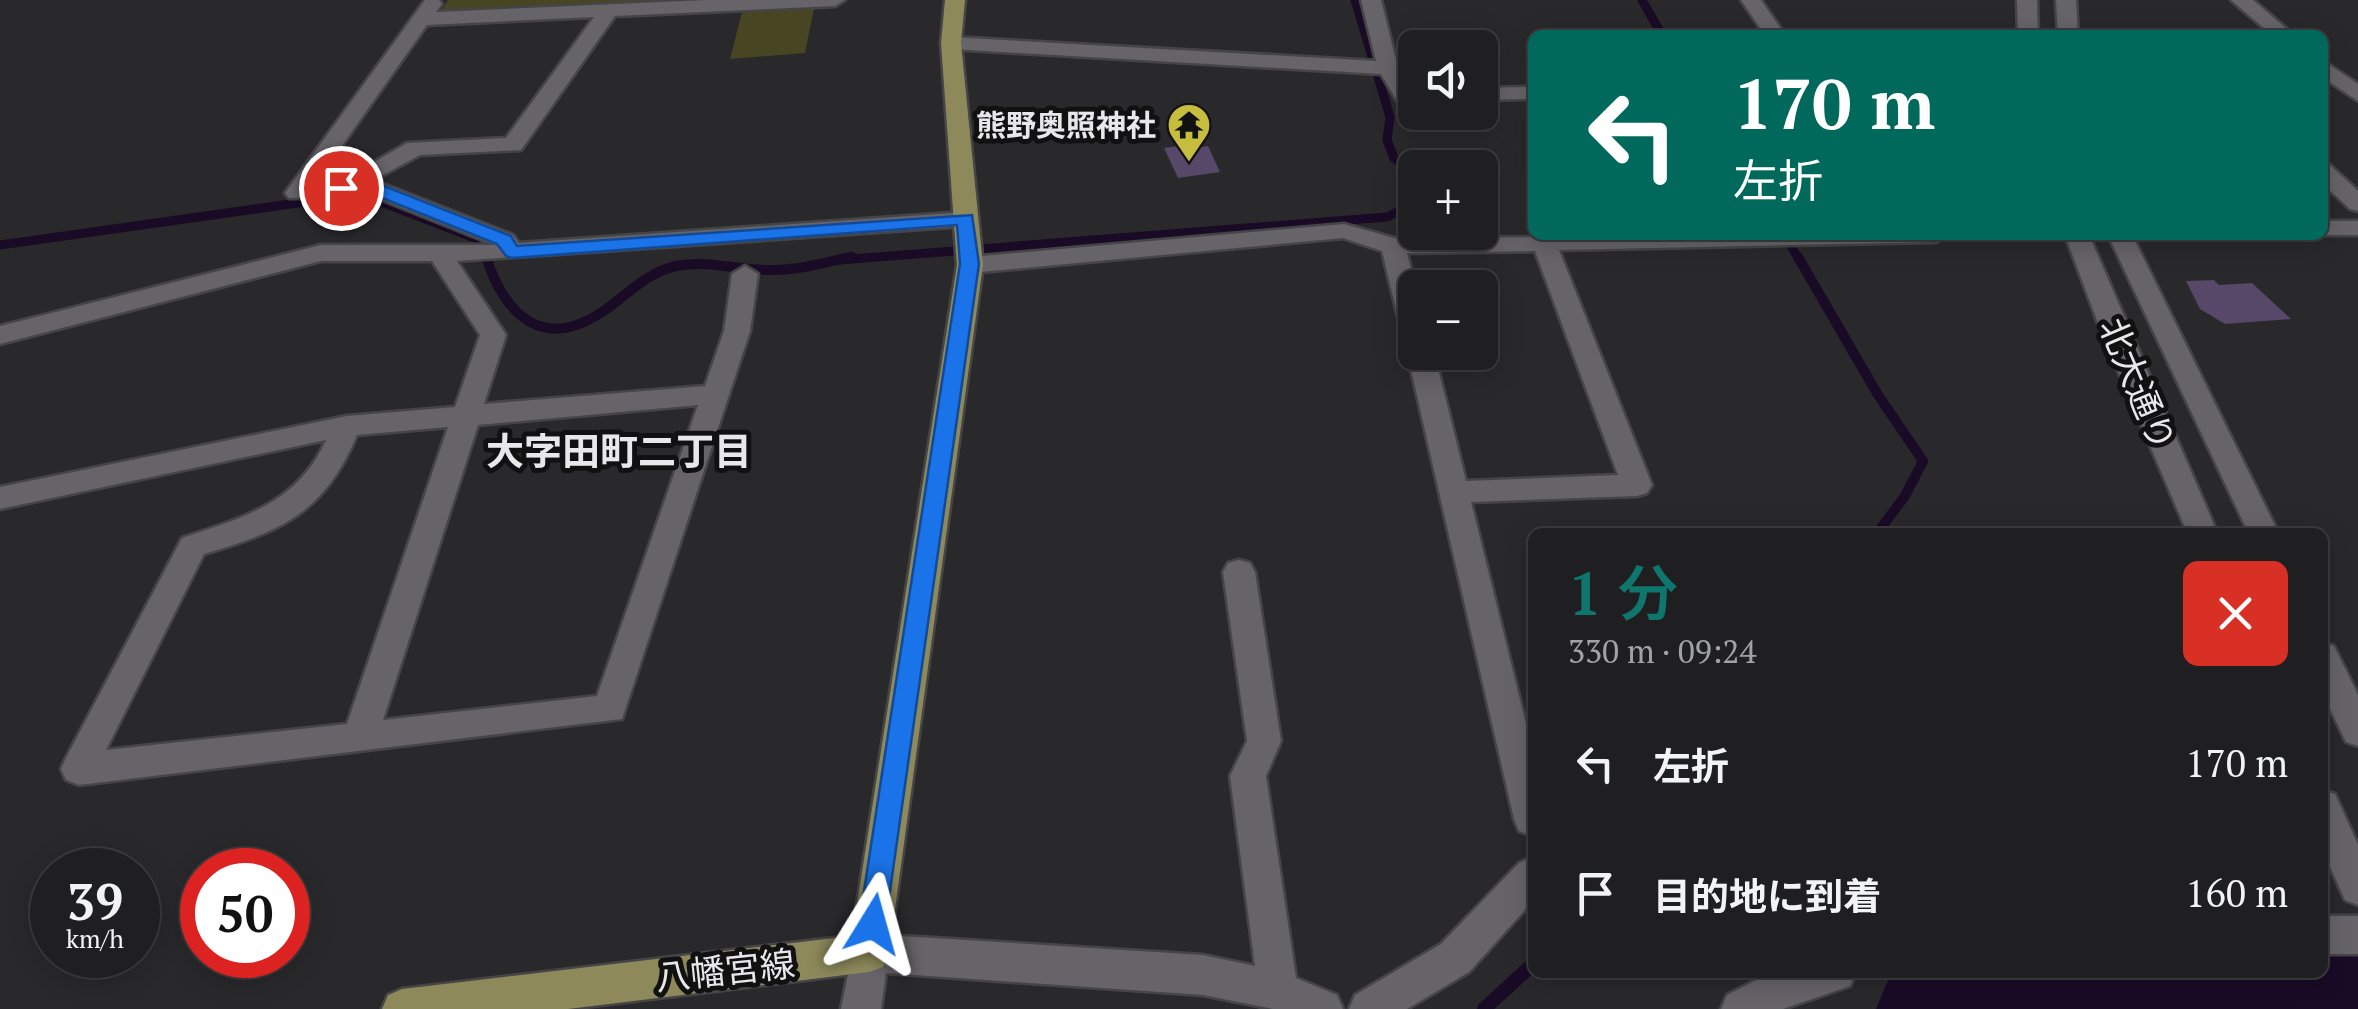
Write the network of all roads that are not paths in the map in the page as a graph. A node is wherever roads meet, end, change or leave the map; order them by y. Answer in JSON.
{"nodes":[{"id":1,"x":834,"y":0,"type":"edge"},
{"id":2,"x":955,"y":0,"type":"edge"},
{"id":3,"x":1371,"y":0,"type":"edge"},
{"id":4,"x":1751,"y":0,"type":"edge"},
{"id":5,"x":2027,"y":0,"type":"edge"},
{"id":6,"x":2066,"y":0,"type":"edge"},
{"id":7,"x":2241,"y":0,"type":"edge"},
{"id":8,"x":429,"y":10,"type":"edge"},
{"id":9,"x":608,"y":12,"type":"junction"},
{"id":10,"x":1772,"y":30,"type":"edge"},
{"id":11,"x":2028,"y":30,"type":"edge"},
{"id":12,"x":2068,"y":30,"type":"edge"},
{"id":13,"x":2278,"y":30,"type":"edge"},
{"id":14,"x":951,"y":42,"type":"junction"},
{"id":15,"x":1377,"y":68,"type":"junction"},
{"id":16,"x":2328,"y":71,"type":"edge"},
{"id":17,"x":1398,"y":90,"type":"edge"},
{"id":18,"x":1528,"y":93,"type":"edge"},
{"id":19,"x":1498,"y":94,"type":"edge"},
{"id":20,"x":2358,"y":95,"type":"edge"},
{"id":21,"x":2328,"y":176,"type":"edge"},
{"id":22,"x":341,"y":188,"type":"junction"},
{"id":23,"x":2358,"y":204,"type":"edge"},
{"id":24,"x":2328,"y":228,"type":"edge"},
{"id":25,"x":2358,"y":228,"type":"edge"},
{"id":26,"x":1711,"y":240,"type":"edge"},
{"id":27,"x":2079,"y":240,"type":"edge"},
{"id":28,"x":2122,"y":240,"type":"edge"},
{"id":29,"x":1544,"y":243,"type":"junction"},
{"id":30,"x":968,"y":245,"type":"junction"},
{"id":31,"x":1392,"y":246,"type":"junction"},
{"id":32,"x":439,"y":253,"type":"junction"},
{"id":33,"x":496,"y":253,"type":"junction"},
{"id":34,"x":1398,"y":270,"type":"edge"},
{"id":35,"x":745,"y":274,"type":"dead end"},
{"id":36,"x":0,"y":336,"type":"edge"},
{"id":37,"x":1424,"y":370,"type":"edge"},
{"id":38,"x":717,"y":394,"type":"junction"},
{"id":39,"x":469,"y":416,"type":"junction"},
{"id":40,"x":348,"y":426,"type":"junction"},
{"id":41,"x":1455,"y":492,"type":"junction"},
{"id":42,"x":0,"y":498,"type":"edge"},
{"id":43,"x":2200,"y":528,"type":"edge"},
{"id":44,"x":2260,"y":528,"type":"edge"},
{"id":45,"x":1239,"y":572,"type":"dead end"},
{"id":46,"x":2328,"y":667,"type":"edge"},
{"id":47,"x":2355,"y":716,"type":"edge"},
{"id":48,"x":360,"y":738,"type":"junction"},
{"id":49,"x":1528,"y":802,"type":"edge"},
{"id":50,"x":2328,"y":820,"type":"edge"},
{"id":51,"x":1528,"y":878,"type":"edge"},
{"id":52,"x":2358,"y":887,"type":"edge"},
{"id":53,"x":2328,"y":935,"type":"edge"},
{"id":54,"x":2358,"y":935,"type":"edge"},
{"id":55,"x":869,"y":953,"type":"junction"},
{"id":56,"x":1817,"y":978,"type":"edge"},
{"id":57,"x":1278,"y":990,"type":"junction"},
{"id":58,"x":402,"y":1009,"type":"edge"},
{"id":59,"x":861,"y":1009,"type":"edge"},
{"id":60,"x":1323,"y":1009,"type":"edge"},
{"id":61,"x":1369,"y":1009,"type":"edge"},
{"id":62,"x":1741,"y":1009,"type":"edge"}],
"edges":[{"from":1,"to":9,"type":"street"},
{"from":2,"to":14,"type":"main road"},
{"from":3,"to":15,"type":"street"},
{"from":4,"to":10,"type":"street"},
{"from":5,"to":11,"type":"street"},
{"from":6,"to":12,"type":"street"},
{"from":7,"to":13,"type":"street"},
{"from":8,"to":9,"type":"street"},
{"from":8,"to":22,"type":"street"},
{"from":9,"to":22,"type":"street"},
{"from":14,"to":15,"type":"street"},
{"from":14,"to":30,"type":"main road"},
{"from":15,"to":17,"type":"street"},
{"from":16,"to":20,"type":"street"},
{"from":18,"to":19,"type":"street"},
{"from":21,"to":23,"type":"street"},
{"from":22,"to":33,"type":"street"},
{"from":24,"to":25,"type":"street"},
{"from":26,"to":29,"type":"street"},
{"from":27,"to":43,"type":"street","name":"北大通り"},
{"from":28,"to":44,"type":"street"},
{"from":29,"to":31,"type":"street"},
{"from":29,"to":41,"type":"street"},
{"from":30,"to":31,"type":"street"},
{"from":30,"to":33,"type":"street"},
{"from":30,"to":55,"type":"main road"},
{"from":31,"to":34,"type":"street"},
{"from":32,"to":33,"type":"street"},
{"from":32,"to":36,"type":"street"},
{"from":32,"to":39,"type":"street"},
{"from":35,"to":38,"type":"street"},
{"from":37,"to":41,"type":"street"},
{"from":38,"to":39,"type":"street"},
{"from":38,"to":48,"type":"street"},
{"from":39,"to":40,"type":"street"},
{"from":39,"to":48,"type":"street"},
{"from":40,"to":42,"type":"street"},
{"from":40,"to":48,"type":"street"},
{"from":41,"to":49,"type":"street"},
{"from":45,"to":57,"type":"street"},
{"from":46,"to":47,"type":"street"},
{"from":50,"to":52,"type":"street"},
{"from":51,"to":61,"type":"street"},
{"from":53,"to":54,"type":"street"},
{"from":55,"to":57,"type":"street"},
{"from":55,"to":58,"type":"main road","name":"八幡宮線"},
{"from":55,"to":59,"type":"street"},
{"from":56,"to":62,"type":"street"},
{"from":57,"to":60,"type":"street"}]}
